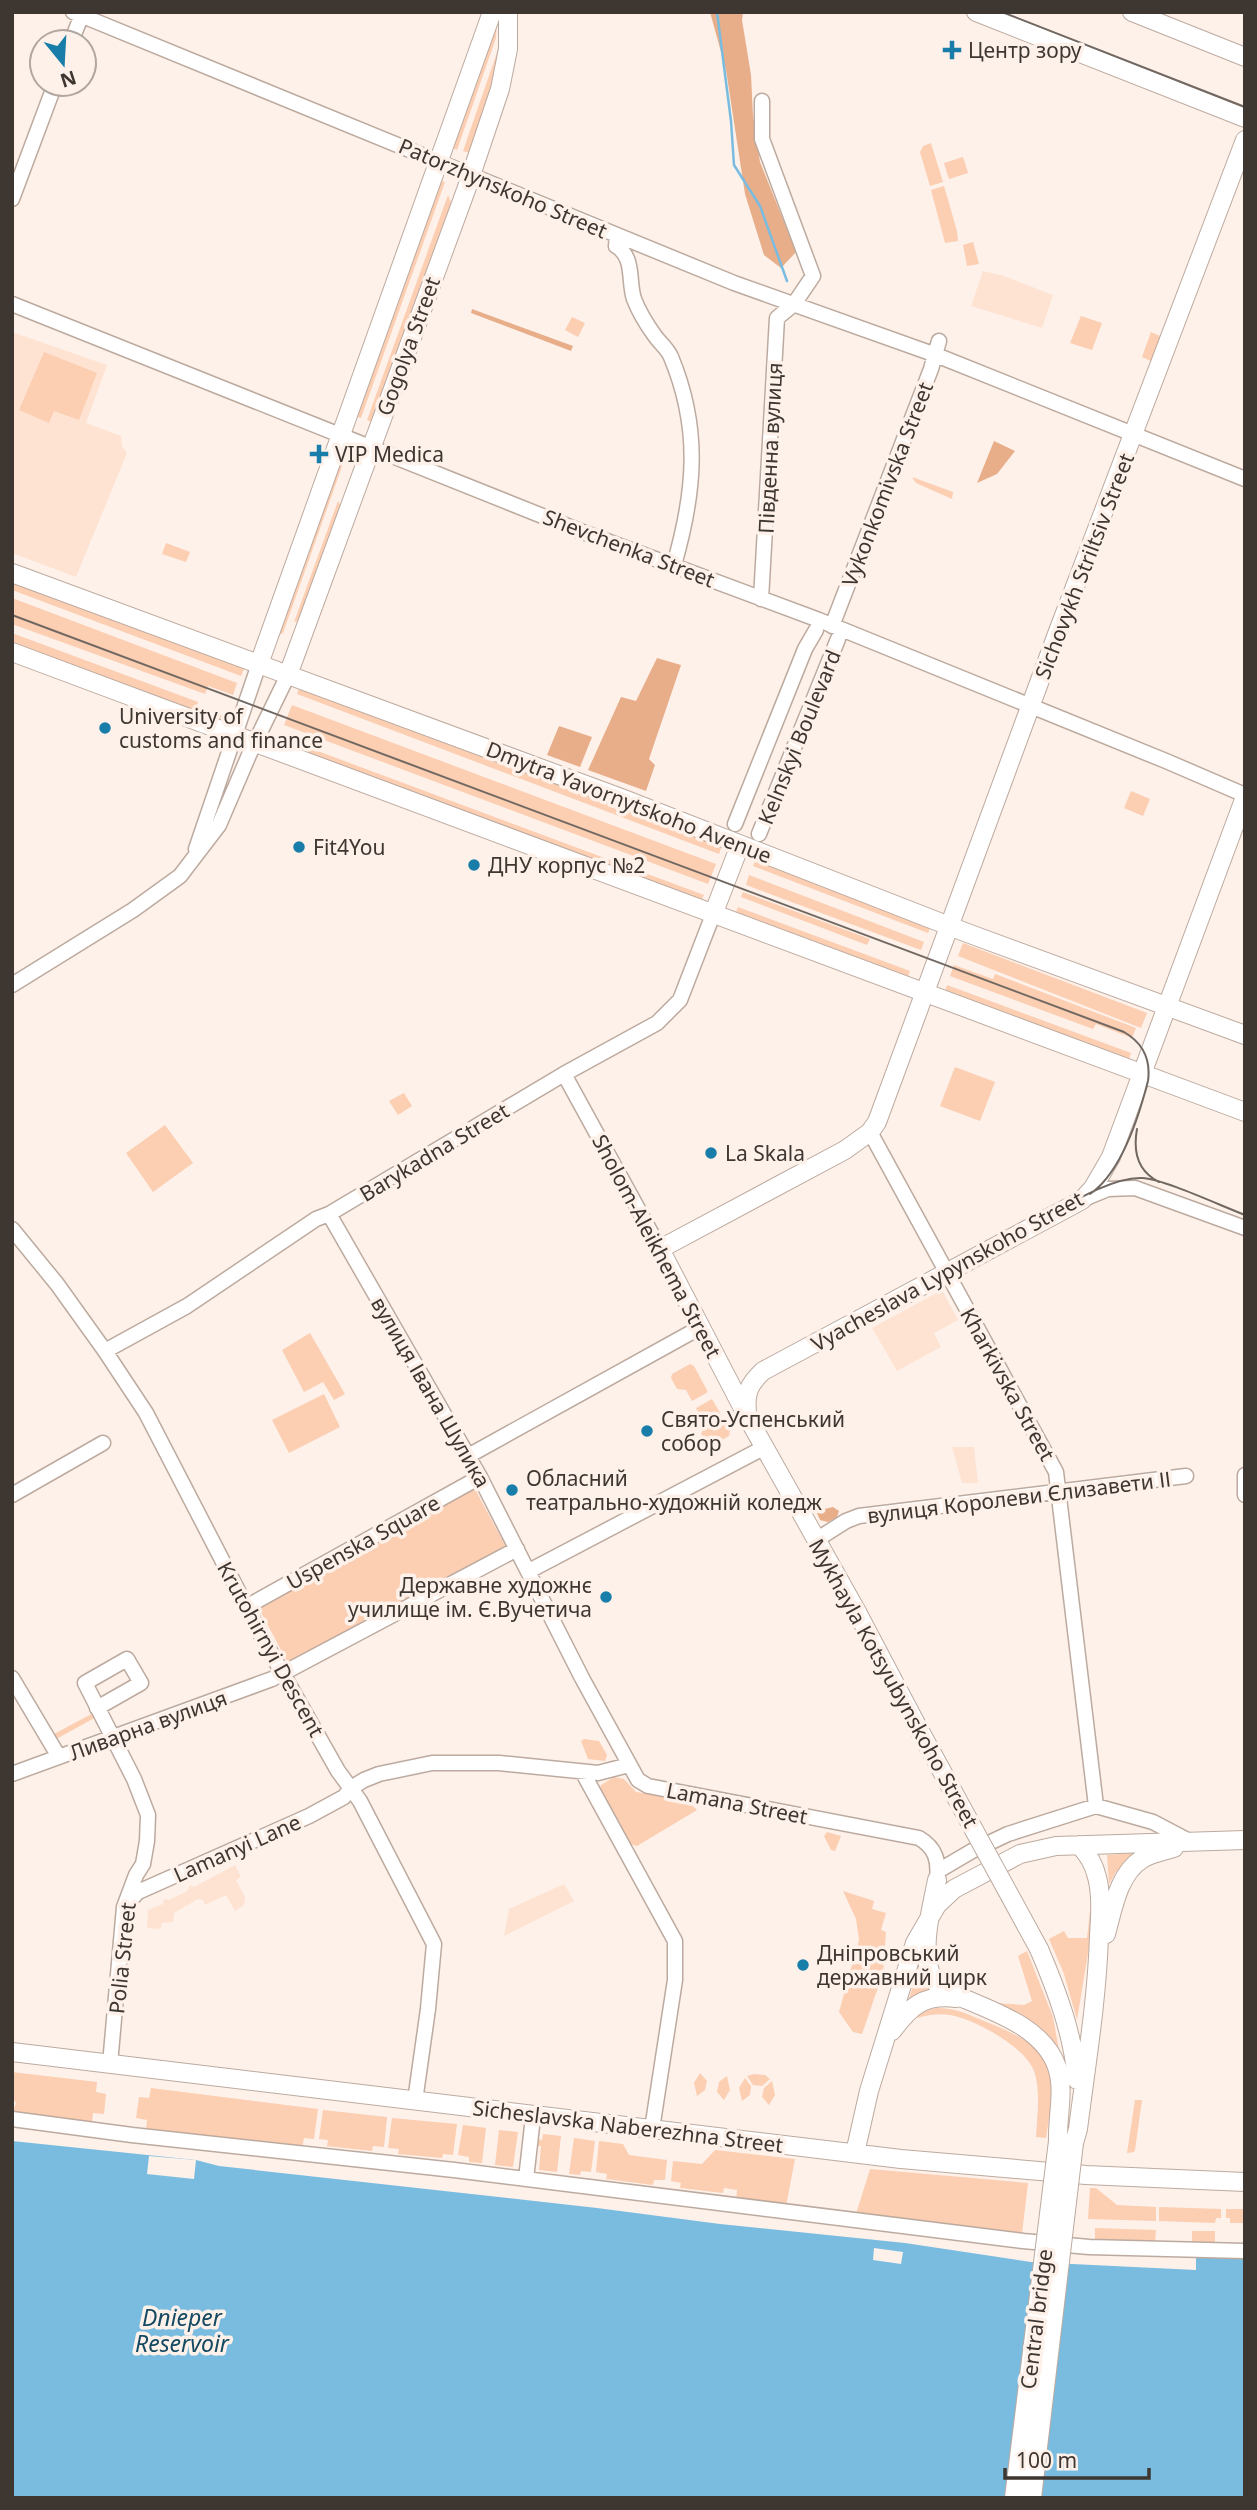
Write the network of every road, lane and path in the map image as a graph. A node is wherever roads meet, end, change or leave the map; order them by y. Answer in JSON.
{"nodes":[{"id":1,"x":492,"y":12,"type":"edge"},
{"id":2,"x":508,"y":12,"type":"edge"},
{"id":3,"x":976,"y":12,"type":"edge"},
{"id":4,"x":1132,"y":12,"type":"edge"},
{"id":5,"x":79,"y":13,"type":"edge"},
{"id":6,"x":1245,"y":57,"type":"edge"},
{"id":7,"x":50,"y":98,"type":"edge"},
{"id":8,"x":762,"y":101,"type":"dead end"},
{"id":9,"x":1245,"y":118,"type":"edge"},
{"id":10,"x":1245,"y":140,"type":"edge"},
{"id":11,"x":439,"y":161,"type":"junction"},
{"id":12,"x":471,"y":174,"type":"junction"},
{"id":13,"x":12,"y":199,"type":"edge"},
{"id":14,"x":617,"y":235,"type":"junction"},
{"id":15,"x":12,"y":304,"type":"edge"},
{"id":16,"x":794,"y":304,"type":"junction"},
{"id":17,"x":938,"y":348,"type":"junction"},
{"id":18,"x":341,"y":435,"type":"junction"},
{"id":19,"x":1133,"y":435,"type":"junction"},
{"id":20,"x":372,"y":447,"type":"junction"},
{"id":21,"x":1245,"y":479,"type":"edge"},
{"id":22,"x":674,"y":565,"type":"junction"},
{"id":23,"x":12,"y":573,"type":"edge"},
{"id":24,"x":761,"y":599,"type":"junction"},
{"id":25,"x":816,"y":630,"type":"dead end"},
{"id":26,"x":835,"y":632,"type":"junction"},
{"id":27,"x":12,"y":652,"type":"edge"},
{"id":28,"x":259,"y":664,"type":"junction"},
{"id":29,"x":288,"y":675,"type":"junction"},
{"id":30,"x":1031,"y":706,"type":"junction"},
{"id":31,"x":236,"y":735,"type":"junction"},
{"id":32,"x":256,"y":742,"type":"junction"},
{"id":33,"x":1245,"y":796,"type":"edge"},
{"id":34,"x":735,"y":824,"type":"dead end"},
{"id":35,"x":759,"y":834,"type":"dead end"},
{"id":36,"x":740,"y":845,"type":"junction"},
{"id":37,"x":192,"y":860,"type":"junction"},
{"id":38,"x":714,"y":912,"type":"junction"},
{"id":39,"x":949,"y":925,"type":"junction"},
{"id":40,"x":12,"y":985,"type":"edge"},
{"id":41,"x":925,"y":992,"type":"junction"},
{"id":42,"x":1167,"y":1006,"type":"junction"},
{"id":43,"x":1245,"y":1035,"type":"edge"},
{"id":44,"x":1143,"y":1073,"type":"junction"},
{"id":45,"x":564,"y":1074,"type":"junction"},
{"id":46,"x":1245,"y":1112,"type":"edge"},
{"id":47,"x":870,"y":1132,"type":"junction"},
{"id":48,"x":1082,"y":1200,"type":"junction"},
{"id":49,"x":329,"y":1214,"type":"junction"},
{"id":50,"x":1245,"y":1228,"type":"edge"},
{"id":51,"x":12,"y":1229,"type":"edge"},
{"id":52,"x":660,"y":1250,"type":"junction"},
{"id":53,"x":947,"y":1273,"type":"junction"},
{"id":54,"x":701,"y":1327,"type":"junction"},
{"id":55,"x":105,"y":1351,"type":"junction"},
{"id":56,"x":716,"y":1355,"type":"junction"},
{"id":57,"x":763,"y":1371,"type":"junction"},
{"id":58,"x":748,"y":1419,"type":"junction"},
{"id":59,"x":103,"y":1443,"type":"dead end"},
{"id":60,"x":765,"y":1447,"type":"junction"},
{"id":61,"x":468,"y":1455,"type":"junction"},
{"id":62,"x":1245,"y":1475,"type":"edge"},
{"id":63,"x":1186,"y":1476,"type":"dead end"},
{"id":64,"x":480,"y":1477,"type":"junction"},
{"id":65,"x":1059,"y":1491,"type":"junction"},
{"id":66,"x":1245,"y":1494,"type":"edge"},
{"id":67,"x":12,"y":1495,"type":"edge"},
{"id":68,"x":816,"y":1540,"type":"junction"},
{"id":69,"x":517,"y":1549,"type":"junction"},
{"id":70,"x":529,"y":1571,"type":"junction"},
{"id":71,"x":246,"y":1607,"type":"junction"},
{"id":72,"x":283,"y":1674,"type":"junction"},
{"id":73,"x":12,"y":1678,"type":"edge"},
{"id":74,"x":97,"y":1708,"type":"dead end"},
{"id":75,"x":113,"y":1738,"type":"junction"},
{"id":76,"x":59,"y":1758,"type":"junction"},
{"id":77,"x":629,"y":1765,"type":"junction"},
{"id":78,"x":583,"y":1773,"type":"junction"},
{"id":79,"x":12,"y":1774,"type":"edge"},
{"id":80,"x":351,"y":1788,"type":"junction"},
{"id":81,"x":1096,"y":1806,"type":"junction"},
{"id":82,"x":1245,"y":1840,"type":"edge"},
{"id":83,"x":1195,"y":1842,"type":"junction"},
{"id":84,"x":1079,"y":1845,"type":"junction"},
{"id":85,"x":937,"y":1875,"type":"junction"},
{"id":86,"x":954,"y":1889,"type":"junction"},
{"id":87,"x":124,"y":1907,"type":"junction"},
{"id":88,"x":931,"y":1917,"type":"junction"},
{"id":89,"x":1098,"y":1965,"type":"junction"},
{"id":90,"x":965,"y":2000,"type":"junction"},
{"id":91,"x":884,"y":2042,"type":"junction"},
{"id":92,"x":12,"y":2052,"type":"edge"},
{"id":93,"x":110,"y":2064,"type":"junction"},
{"id":94,"x":415,"y":2101,"type":"junction"},
{"id":95,"x":12,"y":2119,"type":"edge"},
{"id":96,"x":532,"y":2126,"type":"dead end"},
{"id":97,"x":652,"y":2129,"type":"junction"},
{"id":98,"x":1066,"y":2142,"type":"junction"},
{"id":99,"x":855,"y":2153,"type":"junction"},
{"id":100,"x":526,"y":2179,"type":"junction"},
{"id":101,"x":1245,"y":2182,"type":"edge"},
{"id":102,"x":1245,"y":2251,"type":"edge"},
{"id":103,"x":1014,"y":2498,"type":"edge"},
{"id":104,"x":1032,"y":2498,"type":"edge"}],
"edges":[{"from":1,"to":11,"type":"main road","name":"Gogolya Street"},
{"from":2,"to":12,"type":"main road","name":"Gogolya Street"},
{"from":3,"to":9,"type":"main road"},
{"from":4,"to":6,"type":"main road"},
{"from":5,"to":11,"type":"street","name":"Patorzhynskoho Street"},
{"from":7,"to":13,"type":"street"},
{"from":8,"to":16,"type":"street","name":"Південна вулиця"},
{"from":10,"to":19,"type":"main road","name":"Sichovykh Striltsiv Street"},
{"from":11,"to":12,"type":"street","name":"Patorzhynskoho Street"},
{"from":11,"to":18,"type":"main road","name":"Gogolya Street"},
{"from":12,"to":14,"type":"street","name":"Patorzhynskoho Street"},
{"from":12,"to":20,"type":"main road","name":"Gogolya Street"},
{"from":14,"to":16,"type":"street","name":"Patorzhynskoho Street"},
{"from":14,"to":22,"type":"street"},
{"from":15,"to":18,"type":"street","name":"Shevchenka Street"},
{"from":16,"to":17,"type":"street","name":"Patorzhynskoho Street"},
{"from":16,"to":24,"type":"street","name":"Південна вулиця"},
{"from":17,"to":19,"type":"street","name":"Patorzhynskoho Street"},
{"from":17,"to":26,"type":"street","name":"Vykonkomivska Street"},
{"from":18,"to":20,"type":"street","name":"Shevchenka Street"},
{"from":18,"to":28,"type":"main road","name":"Gogolya Street"},
{"from":19,"to":21,"type":"street","name":"Patorzhynskoho Street"},
{"from":19,"to":30,"type":"main road","name":"Sichovykh Striltsiv Street"},
{"from":20,"to":22,"type":"street","name":"Shevchenka Street"},
{"from":20,"to":29,"type":"main road","name":"Gogolya Street"},
{"from":22,"to":24,"type":"street","name":"Shevchenka Street"},
{"from":23,"to":28,"type":"main road","name":"Dmytra Yavornytskoho Avenue"},
{"from":24,"to":26,"type":"street","name":"Shevchenka Street"},
{"from":25,"to":34,"type":"street","name":"Kelnskyi Boulevard"},
{"from":26,"to":30,"type":"street","name":"Shevchenka Street"},
{"from":26,"to":35,"type":"street","name":"Kelnskyi Boulevard"},
{"from":27,"to":31,"type":"main road"},
{"from":28,"to":29,"type":"main road","name":"Dmytra Yavornytskoho Avenue"},
{"from":28,"to":31,"type":"street"},
{"from":29,"to":32,"type":"street"},
{"from":29,"to":36,"type":"main road","name":"Dmytra Yavornytskoho Avenue"},
{"from":30,"to":33,"type":"street","name":"Shevchenka Street"},
{"from":30,"to":39,"type":"main road","name":"Sichovykh Striltsiv Street"},
{"from":31,"to":32,"type":"main road"},
{"from":31,"to":37,"type":"street"},
{"from":32,"to":37,"type":"street"},
{"from":32,"to":38,"type":"main road"},
{"from":33,"to":42,"type":"main road","name":"Vyacheslava Lypynskoho Street"},
{"from":36,"to":38,"type":"main road"},
{"from":36,"to":39,"type":"main road","name":"Dmytra Yavornytskoho Avenue"},
{"from":37,"to":40,"type":"street"},
{"from":38,"to":41,"type":"main road"},
{"from":38,"to":45,"type":"street","name":"Barykadna Street"},
{"from":39,"to":41,"type":"main road","name":"Sichovykh Striltsiv Street"},
{"from":39,"to":42,"type":"main road","name":"Dmytra Yavornytskoho Avenue"},
{"from":41,"to":44,"type":"main road"},
{"from":41,"to":47,"type":"main road"},
{"from":42,"to":43,"type":"main road","name":"Dmytra Yavornytskoho Avenue"},
{"from":42,"to":44,"type":"main road","name":"Vyacheslava Lypynskoho Street"},
{"from":44,"to":46,"type":"main road"},
{"from":44,"to":48,"type":"main road","name":"Vyacheslava Lypynskoho Street"},
{"from":45,"to":49,"type":"street","name":"Barykadna Street"},
{"from":45,"to":52,"type":"street","name":"Sholom-Aleikhema Street"},
{"from":47,"to":52,"type":"main road"},
{"from":47,"to":53,"type":"street","name":"Kharkivska Street"},
{"from":48,"to":50,"type":"street"},
{"from":48,"to":53,"type":"main road","name":"Vyacheslava Lypynskoho Street"},
{"from":49,"to":55,"type":"street","name":"Barykadna Street"},
{"from":49,"to":61,"type":"street","name":"вулиця Івана Шулика"},
{"from":51,"to":55,"type":"street","name":"Krutohirnyi Descent"},
{"from":52,"to":54,"type":"main road","name":"Sholom-Aleikhema Street"},
{"from":53,"to":57,"type":"main road","name":"Vyacheslava Lypynskoho Street"},
{"from":53,"to":65,"type":"street","name":"Kharkivska Street"},
{"from":54,"to":56,"type":"main road","name":"Sholom-Aleikhema Street"},
{"from":54,"to":61,"type":"street"},
{"from":55,"to":71,"type":"street","name":"Krutohirnyi Descent"},
{"from":56,"to":57,"type":"main road"},
{"from":56,"to":58,"type":"main road","name":"Sholom-Aleikhema Street"},
{"from":57,"to":58,"type":"main road"},
{"from":58,"to":60,"type":"main road","name":"Mykhayla Kotsyubynskoho Street"},
{"from":59,"to":67,"type":"street"},
{"from":60,"to":68,"type":"main road","name":"Mykhayla Kotsyubynskoho Street"},
{"from":60,"to":70,"type":"street"},
{"from":61,"to":64,"type":"street","name":"вулиця Івана Шулика"},
{"from":62,"to":66,"type":"street"},
{"from":63,"to":65,"type":"street","name":"вулиця Королеви Єлизавети ІІ"},
{"from":64,"to":69,"type":"street","name":"вулиця Івана Шулика"},
{"from":64,"to":71,"type":"street","name":"Uspenska Square"},
{"from":65,"to":68,"type":"street","name":"вулиця Королеви Єлизавети ІІ"},
{"from":65,"to":81,"type":"street","name":"Kharkivska Street"},
{"from":68,"to":98,"type":"main road","name":"Mykhayla Kotsyubynskoho Street","bridge":true},
{"from":69,"to":70,"type":"street","name":"вулиця Івана Шулика"},
{"from":69,"to":72,"type":"street"},
{"from":70,"to":77,"type":"street","name":"вулиця Івана Шулика"},
{"from":71,"to":72,"type":"street","name":"Krutohirnyi Descent"},
{"from":72,"to":75,"type":"street","name":"Ливарна вулиця"},
{"from":72,"to":80,"type":"street","name":"Krutohirnyi Descent"},
{"from":73,"to":76,"type":"street"},
{"from":74,"to":75,"type":"street","name":"Polia Street"},
{"from":75,"to":76,"type":"street","name":"Ливарна вулиця"},
{"from":75,"to":87,"type":"street","name":"Polia Street"},
{"from":76,"to":79,"type":"street","name":"Ливарна вулиця"},
{"from":77,"to":78,"type":"street"},
{"from":77,"to":85,"type":"street","name":"Lamana Street"},
{"from":78,"to":80,"type":"street"},
{"from":78,"to":97,"type":"street"},
{"from":80,"to":87,"type":"street","name":"Lamanyi Lane"},
{"from":80,"to":94,"type":"street","name":"Krutohirnyi Descent"},
{"from":81,"to":83,"type":"street"},
{"from":81,"to":85,"type":"street"},
{"from":82,"to":83,"type":"main road"},
{"from":83,"to":84,"type":"main road"},
{"from":83,"to":89,"type":"main road"},
{"from":84,"to":86,"type":"main road"},
{"from":84,"to":89,"type":"main road"},
{"from":85,"to":86,"type":"main road"},
{"from":85,"to":88,"type":"main road"},
{"from":86,"to":88,"type":"main road"},
{"from":87,"to":93,"type":"street","name":"Polia Street"},
{"from":88,"to":90,"type":"main road"},
{"from":88,"to":91,"type":"main road"},
{"from":89,"to":98,"type":"main road"},
{"from":90,"to":91,"type":"main road"},
{"from":90,"to":98,"type":"main road"},
{"from":91,"to":99,"type":"main road"},
{"from":92,"to":93,"type":"main road","name":"Sicheslavska Naberezhna Street"},
{"from":93,"to":94,"type":"main road","name":"Sicheslavska Naberezhna Street"},
{"from":94,"to":97,"type":"main road","name":"Sicheslavska Naberezhna Street"},
{"from":95,"to":100,"type":"street"},
{"from":96,"to":100,"type":"street"},
{"from":97,"to":99,"type":"main road","name":"Sicheslavska Naberezhna Street"},
{"from":98,"to":103,"type":"main road","name":"Central bridge","bridge":true},
{"from":98,"to":104,"type":"main road","name":"Central bridge","bridge":true},
{"from":99,"to":101,"type":"main road","name":"Sicheslavska Naberezhna Street"},
{"from":100,"to":102,"type":"street"}]}
